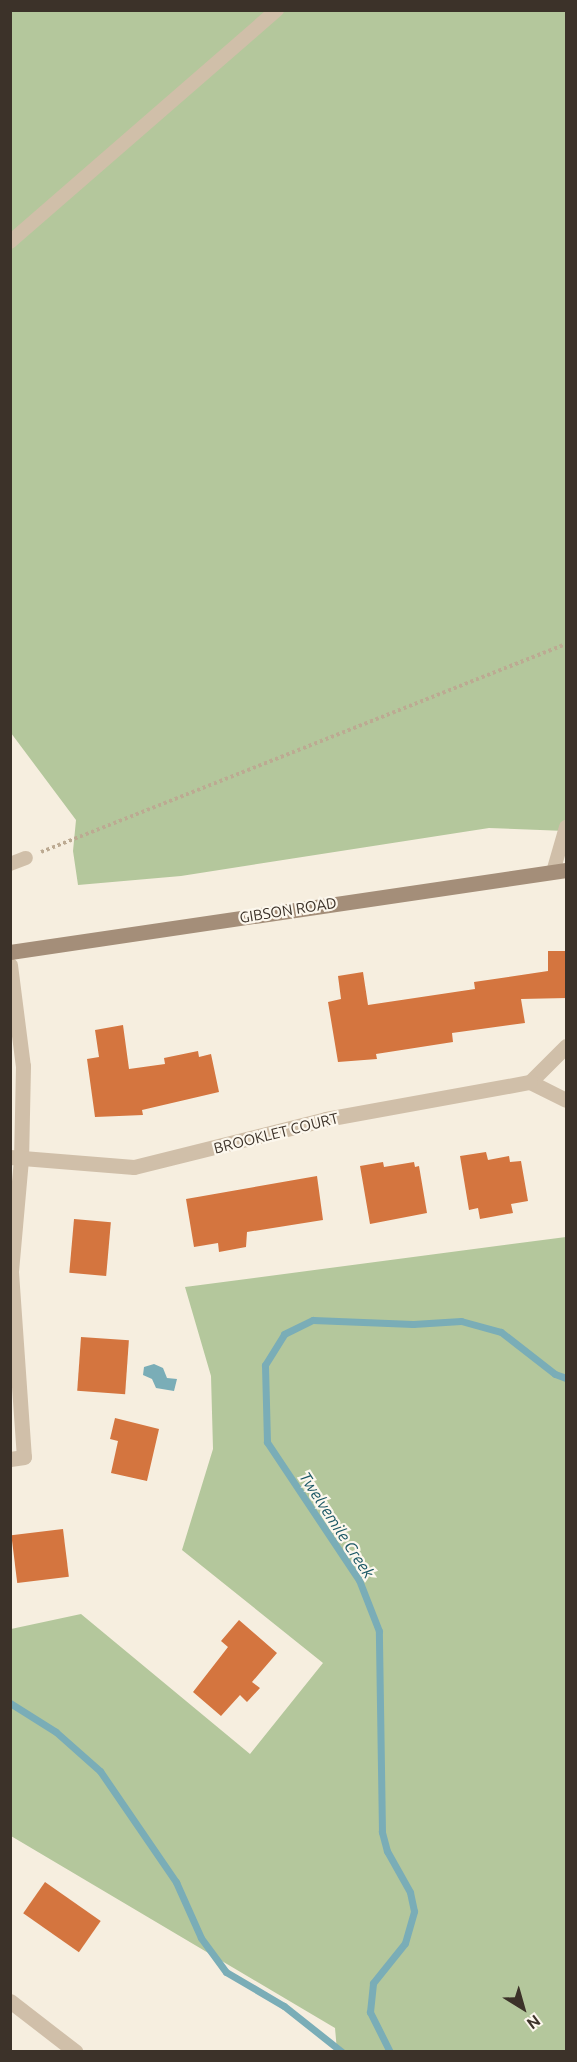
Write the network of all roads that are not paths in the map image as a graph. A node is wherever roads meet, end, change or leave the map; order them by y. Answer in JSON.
{"nodes":[{"id":1,"x":277,"y":10,"type":"edge"},
{"id":2,"x":10,"y":242,"type":"edge"},
{"id":3,"x":567,"y":827,"type":"edge"},
{"id":4,"x":26,"y":858,"type":"road end"},
{"id":5,"x":10,"y":864,"type":"edge"},
{"id":6,"x":560,"y":871,"type":"edge"},
{"id":7,"x":10,"y":952,"type":"edge"},
{"id":8,"x":10,"y":965,"type":"edge"},
{"id":9,"x":567,"y":1046,"type":"edge"},
{"id":10,"x":531,"y":1082,"type":"junction"},
{"id":11,"x":567,"y":1100,"type":"edge"},
{"id":12,"x":16,"y":1158,"type":"edge"},
{"id":13,"x":17,"y":1458,"type":"edge"},
{"id":14,"x":10,"y":2001,"type":"edge"},
{"id":15,"x":76,"y":2052,"type":"edge"}],
"edges":[{"from":1,"to":2,"type":"lane"},
{"from":3,"to":6,"type":"lane"},
{"from":4,"to":5,"type":"lane"},
{"from":6,"to":7,"type":"street","name":"GIBSON ROAD"},
{"from":8,"to":12,"type":"street"},
{"from":9,"to":10,"type":"street"},
{"from":10,"to":11,"type":"street"},
{"from":10,"to":12,"type":"street","name":"BROOKLET COURT"},
{"from":12,"to":13,"type":"street"},
{"from":14,"to":15,"type":"street"}]}
